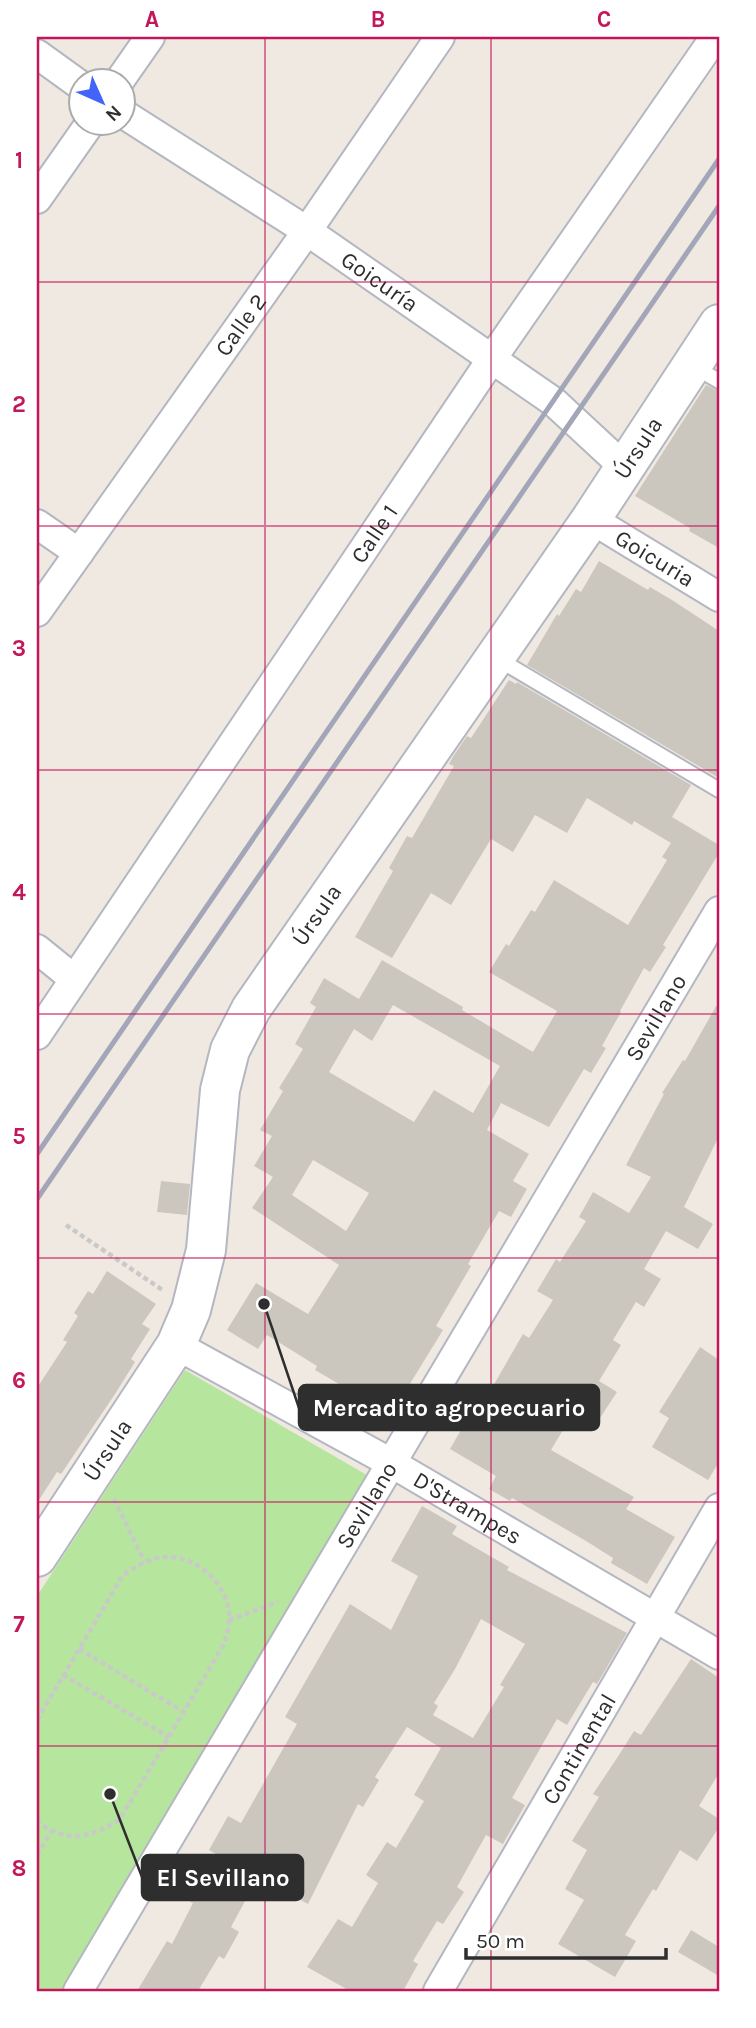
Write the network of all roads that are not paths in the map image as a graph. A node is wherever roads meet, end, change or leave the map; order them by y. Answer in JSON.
{"nodes":[{"id":1,"x":150,"y":37,"type":"edge"},
{"id":2,"x":440,"y":37,"type":"edge"},
{"id":3,"x":715,"y":37,"type":"edge"},
{"id":4,"x":37,"y":54,"type":"edge"},
{"id":5,"x":130,"y":66,"type":"edge"},
{"id":6,"x":66,"y":75,"type":"edge"},
{"id":7,"x":136,"y":122,"type":"edge"},
{"id":8,"x":80,"y":136,"type":"edge"},
{"id":9,"x":37,"y":199,"type":"edge"},
{"id":10,"x":307,"y":231,"type":"junction"},
{"id":11,"x":719,"y":324,"type":"edge"},
{"id":12,"x":491,"y":360,"type":"junction"},
{"id":13,"x":706,"y":373,"type":"edge"},
{"id":14,"x":624,"y":467,"type":"junction"},
{"id":15,"x":590,"y":519,"type":"junction"},
{"id":16,"x":37,"y":524,"type":"edge"},
{"id":17,"x":79,"y":552,"type":"junction"},
{"id":18,"x":719,"y":597,"type":"edge"},
{"id":19,"x":37,"y":612,"type":"edge"},
{"id":20,"x":494,"y":657,"type":"junction"},
{"id":21,"x":719,"y":790,"type":"edge"},
{"id":22,"x":719,"y":911,"type":"edge"},
{"id":23,"x":37,"y":949,"type":"edge"},
{"id":24,"x":74,"y":979,"type":"junction"},
{"id":25,"x":37,"y":1035,"type":"edge"},
{"id":26,"x":176,"y":1345,"type":"junction"},
{"id":27,"x":393,"y":1464,"type":"junction"},
{"id":28,"x":719,"y":1508,"type":"edge"},
{"id":29,"x":37,"y":1557,"type":"edge"},
{"id":30,"x":656,"y":1617,"type":"junction"},
{"id":31,"x":719,"y":1655,"type":"edge"},
{"id":32,"x":78,"y":1991,"type":"edge"},
{"id":33,"x":438,"y":1991,"type":"edge"}],
"edges":[{"from":1,"to":5,"type":"street"},
{"from":2,"to":10,"type":"street","name":"Calle 2"},
{"from":3,"to":12,"type":"street","name":"Calle 1"},
{"from":4,"to":6,"type":"street"},
{"from":7,"to":10,"type":"street","name":"Goicuría"},
{"from":8,"to":9,"type":"street"},
{"from":10,"to":12,"type":"street","name":"Goicuría"},
{"from":10,"to":17,"type":"street","name":"Calle 2"},
{"from":11,"to":13,"type":"street","name":"Úrsula"},
{"from":12,"to":14,"type":"street","name":"Goicuría"},
{"from":12,"to":24,"type":"street","name":"Calle 1"},
{"from":13,"to":14,"type":"street","name":"Úrsula"},
{"from":14,"to":15,"type":"street","name":"Úrsula"},
{"from":15,"to":18,"type":"street","name":"Goicuria"},
{"from":15,"to":20,"type":"street","name":"Úrsula"},
{"from":16,"to":17,"type":"street"},
{"from":17,"to":19,"type":"street","name":"Calle 2"},
{"from":20,"to":21,"type":"lane"},
{"from":20,"to":26,"type":"street","name":"Úrsula"},
{"from":22,"to":27,"type":"street","name":"Sevillano"},
{"from":23,"to":24,"type":"street"},
{"from":24,"to":25,"type":"street","name":"Calle 1"},
{"from":26,"to":27,"type":"street","name":"D'Strampes"},
{"from":26,"to":29,"type":"street","name":"Úrsula"},
{"from":27,"to":30,"type":"street","name":"D'Strampes"},
{"from":27,"to":32,"type":"street","name":"Sevillano"},
{"from":28,"to":30,"type":"street","name":"Continental"},
{"from":30,"to":31,"type":"street","name":"D'Strampes"},
{"from":30,"to":33,"type":"street","name":"Continental"}]}
